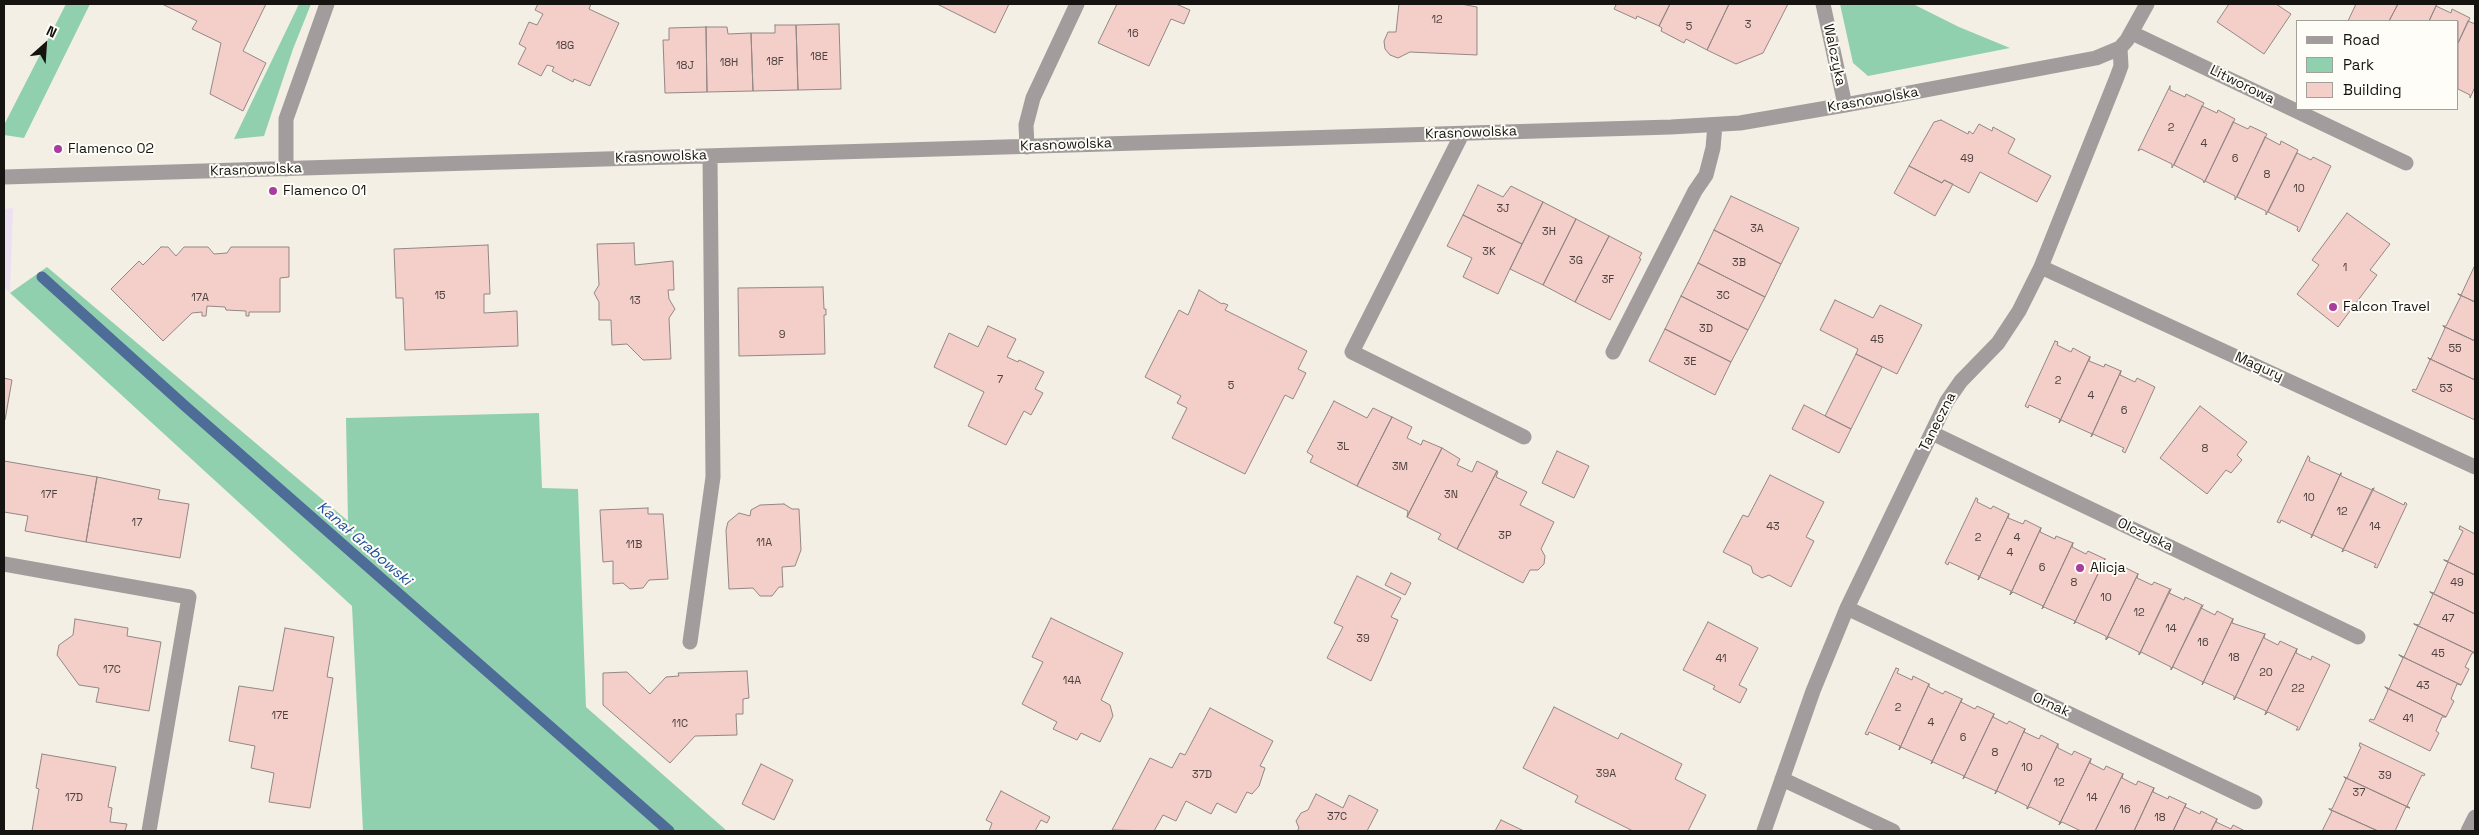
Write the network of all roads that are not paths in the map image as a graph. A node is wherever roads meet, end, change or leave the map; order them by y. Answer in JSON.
{"nodes":[{"id":1,"x":327,"y":4,"type":"edge"},
{"id":2,"x":1077,"y":4,"type":"edge"},
{"id":3,"x":1823,"y":4,"type":"edge"},
{"id":4,"x":2147,"y":4,"type":"edge"},
{"id":5,"x":2132,"y":34,"type":"junction"},
{"id":6,"x":2120,"y":48,"type":"junction"},
{"id":7,"x":1845,"y":106,"type":"junction"},
{"id":8,"x":1715,"y":125,"type":"junction"},
{"id":9,"x":1462,"y":134,"type":"junction"},
{"id":10,"x":1027,"y":147,"type":"junction"},
{"id":11,"x":710,"y":156,"type":"junction"},
{"id":12,"x":2406,"y":163,"type":"dead end"},
{"id":13,"x":286,"y":168,"type":"junction"},
{"id":14,"x":4,"y":177,"type":"edge"},
{"id":15,"x":2041,"y":267,"type":"junction"},
{"id":16,"x":1614,"y":352,"type":"dead end"},
{"id":17,"x":1932,"y":433,"type":"junction"},
{"id":18,"x":1524,"y":437,"type":"dead end"},
{"id":19,"x":2475,"y":468,"type":"edge"},
{"id":20,"x":4,"y":564,"type":"edge"},
{"id":21,"x":1847,"y":608,"type":"junction"},
{"id":22,"x":2358,"y":637,"type":"dead end"},
{"id":23,"x":690,"y":642,"type":"dead end"},
{"id":24,"x":1782,"y":779,"type":"junction"},
{"id":25,"x":2255,"y":802,"type":"dead end"},
{"id":26,"x":2475,"y":816,"type":"edge"},
{"id":27,"x":149,"y":831,"type":"edge"},
{"id":28,"x":1764,"y":831,"type":"edge"},
{"id":29,"x":1893,"y":831,"type":"edge"},
{"id":30,"x":2468,"y":831,"type":"edge"}],
"edges":[{"from":1,"to":13,"type":"street"},
{"from":2,"to":10,"type":"street"},
{"from":3,"to":7,"type":"street","name":"Walczyka"},
{"from":4,"to":5,"type":"street"},
{"from":5,"to":6,"type":"street"},
{"from":5,"to":12,"type":"street","name":"Litworowa"},
{"from":6,"to":7,"type":"street","name":"Krasnowolska"},
{"from":6,"to":15,"type":"street","name":"Taneczna"},
{"from":7,"to":8,"type":"street","name":"Krasnowolska"},
{"from":8,"to":9,"type":"street","name":"Krasnowolska"},
{"from":8,"to":16,"type":"street"},
{"from":9,"to":10,"type":"street","name":"Krasnowolska"},
{"from":9,"to":18,"type":"street"},
{"from":10,"to":11,"type":"street","name":"Krasnowolska"},
{"from":11,"to":13,"type":"street","name":"Krasnowolska"},
{"from":11,"to":23,"type":"street"},
{"from":13,"to":14,"type":"street","name":"Krasnowolska"},
{"from":15,"to":17,"type":"street","name":"Taneczna"},
{"from":15,"to":19,"type":"street","name":"Magury"},
{"from":17,"to":21,"type":"street","name":"Taneczna"},
{"from":17,"to":22,"type":"street","name":"Olczyska"},
{"from":20,"to":27,"type":"street"},
{"from":21,"to":24,"type":"street","name":"Taneczna"},
{"from":21,"to":25,"type":"street","name":"Ornak"},
{"from":24,"to":28,"type":"street","name":"Taneczna"},
{"from":24,"to":29,"type":"street"},
{"from":26,"to":30,"type":"street"}]}
